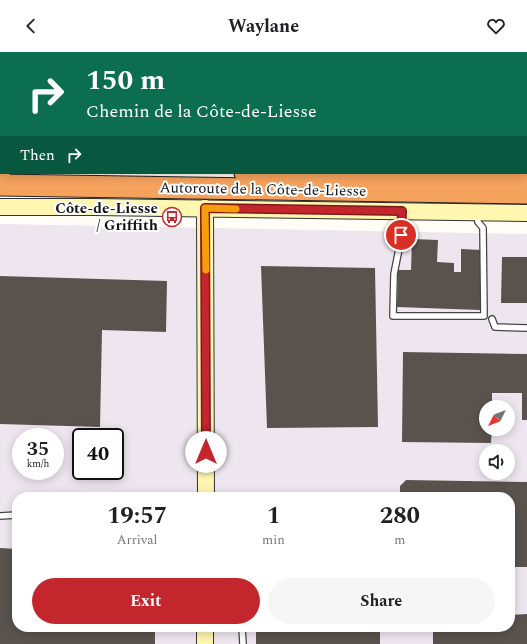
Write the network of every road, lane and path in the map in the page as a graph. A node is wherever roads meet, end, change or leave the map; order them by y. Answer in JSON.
{"nodes":[{"id":1,"x":301,"y":174,"type":"edge"},
{"id":2,"x":527,"y":178,"type":"edge"},
{"id":3,"x":0,"y":186,"type":"edge"},
{"id":4,"x":527,"y":193,"type":"edge"},
{"id":5,"x":0,"y":207,"type":"edge"},
{"id":6,"x":205,"y":208,"type":"junction"},
{"id":7,"x":402,"y":211,"type":"junction"},
{"id":8,"x":477,"y":212,"type":"junction"},
{"id":9,"x":527,"y":213,"type":"edge"},
{"id":10,"x":492,"y":319,"type":"dead end"},
{"id":11,"x":527,"y":328,"type":"edge"},
{"id":12,"x":206,"y":492,"type":"edge"},
{"id":13,"x":12,"y":515,"type":"edge"},
{"id":14,"x":0,"y":516,"type":"edge"},
{"id":15,"x":206,"y":632,"type":"edge"},
{"id":16,"x":242,"y":632,"type":"edge"},
{"id":17,"x":205,"y":644,"type":"edge"},
{"id":18,"x":243,"y":644,"type":"edge"}],
"edges":[{"from":1,"to":2,"type":"highway","name":"Autoroute de la Côte-de-Liesse"},
{"from":3,"to":4,"type":"highway","name":"Autoroute de la Côte-de-Liesse"},
{"from":5,"to":6,"type":"main road"},
{"from":6,"to":7,"type":"main road"},
{"from":6,"to":12,"type":"main road"},
{"from":7,"to":8,"type":"main road"},
{"from":7,"to":8,"type":"lane"},
{"from":8,"to":9,"type":"main road"},
{"from":10,"to":11,"type":"lane"},
{"from":13,"to":14,"type":"lane"},
{"from":15,"to":17,"type":"main road"},
{"from":16,"to":18,"type":"lane"}]}
